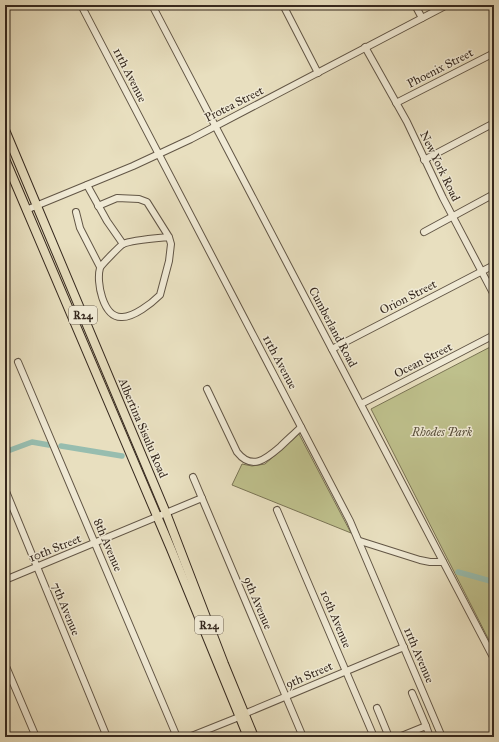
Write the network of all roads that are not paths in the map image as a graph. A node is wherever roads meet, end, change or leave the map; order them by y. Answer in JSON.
{"nodes":[{"id":1,"x":82,"y":5,"type":"edge"},
{"id":2,"x":152,"y":5,"type":"edge"},
{"id":3,"x":283,"y":5,"type":"edge"},
{"id":4,"x":415,"y":5,"type":"edge"},
{"id":5,"x":447,"y":5,"type":"edge"},
{"id":6,"x":422,"y":18,"type":"junction"},
{"id":7,"x":365,"y":48,"type":"junction"},
{"id":8,"x":494,"y":53,"type":"edge"},
{"id":9,"x":318,"y":72,"type":"junction"},
{"id":10,"x":396,"y":103,"type":"junction"},
{"id":11,"x":494,"y":123,"type":"edge"},
{"id":12,"x":215,"y":126,"type":"junction"},
{"id":13,"x":5,"y":130,"type":"edge"},
{"id":14,"x":158,"y":154,"type":"junction"},
{"id":15,"x":5,"y":159,"type":"edge"},
{"id":16,"x":424,"y":160,"type":"junction"},
{"id":17,"x":87,"y":185,"type":"junction"},
{"id":18,"x":494,"y":194,"type":"edge"},
{"id":19,"x":37,"y":206,"type":"junction"},
{"id":20,"x":98,"y":206,"type":"junction"},
{"id":21,"x":26,"y":210,"type":"junction"},
{"id":22,"x":76,"y":212,"type":"dead end"},
{"id":23,"x":452,"y":216,"type":"junction"},
{"id":24,"x":424,"y":232,"type":"dead end"},
{"id":25,"x":169,"y":237,"type":"junction"},
{"id":26,"x":123,"y":244,"type":"junction"},
{"id":27,"x":494,"y":265,"type":"edge"},
{"id":28,"x":100,"y":267,"type":"junction"},
{"id":29,"x":482,"y":271,"type":"junction"},
{"id":30,"x":494,"y":295,"type":"edge"},
{"id":31,"x":494,"y":335,"type":"edge"},
{"id":32,"x":332,"y":349,"type":"junction"},
{"id":33,"x":18,"y":362,"type":"dead end"},
{"id":34,"x":207,"y":389,"type":"dead end"},
{"id":35,"x":361,"y":404,"type":"junction"},
{"id":36,"x":301,"y":427,"type":"junction"},
{"id":37,"x":193,"y":477,"type":"dead end"},
{"id":38,"x":5,"y":489,"type":"edge"},
{"id":39,"x":202,"y":498,"type":"junction"},
{"id":40,"x":277,"y":510,"type":"dead end"},
{"id":41,"x":166,"y":513,"type":"junction"},
{"id":42,"x":157,"y":516,"type":"junction"},
{"id":43,"x":360,"y":541,"type":"junction"},
{"id":44,"x":95,"y":543,"type":"junction"},
{"id":45,"x":443,"y":562,"type":"junction"},
{"id":46,"x":37,"y":567,"type":"junction"},
{"id":47,"x":5,"y":580,"type":"edge"},
{"id":48,"x":404,"y":647,"type":"junction"},
{"id":49,"x":494,"y":659,"type":"edge"},
{"id":50,"x":5,"y":664,"type":"edge"},
{"id":51,"x":346,"y":671,"type":"junction"},
{"id":52,"x":412,"y":693,"type":"dead end"},
{"id":53,"x":286,"y":697,"type":"junction"},
{"id":54,"x":377,"y":708,"type":"dead end"},
{"id":55,"x":242,"y":715,"type":"junction"},
{"id":56,"x":426,"y":726,"type":"junction"},
{"id":57,"x":36,"y":737,"type":"edge"},
{"id":58,"x":107,"y":737,"type":"edge"},
{"id":59,"x":177,"y":737,"type":"edge"},
{"id":60,"x":189,"y":737,"type":"edge"},
{"id":61,"x":248,"y":737,"type":"edge"},
{"id":62,"x":254,"y":737,"type":"edge"},
{"id":63,"x":303,"y":737,"type":"edge"},
{"id":64,"x":374,"y":737,"type":"edge"},
{"id":65,"x":389,"y":737,"type":"edge"},
{"id":66,"x":399,"y":737,"type":"edge"},
{"id":67,"x":430,"y":737,"type":"edge"},
{"id":68,"x":442,"y":737,"type":"edge"}],
"edges":[{"from":1,"to":14,"type":"street","name":"11th Avenue"},
{"from":2,"to":12,"type":"street","name":"Cumberland Road"},
{"from":3,"to":9,"type":"street"},
{"from":4,"to":6,"type":"street"},
{"from":5,"to":6,"type":"street","name":"Protea Street"},
{"from":6,"to":7,"type":"street","name":"Protea Street"},
{"from":7,"to":9,"type":"street","name":"Protea Street"},
{"from":7,"to":10,"type":"street","name":"New York Road"},
{"from":8,"to":10,"type":"street","name":"Phoenix Street"},
{"from":9,"to":12,"type":"street","name":"Protea Street"},
{"from":10,"to":16,"type":"street","name":"New York Road"},
{"from":11,"to":16,"type":"street"},
{"from":12,"to":14,"type":"street","name":"Protea Street"},
{"from":12,"to":32,"type":"street","name":"Cumberland Road"},
{"from":13,"to":19,"type":"main road","name":"Albertina Sisulu Road","number":"R24"},
{"from":14,"to":17,"type":"street","name":"Protea Street"},
{"from":14,"to":36,"type":"street","name":"11th Avenue"},
{"from":15,"to":21,"type":"main road","name":"Albertina Sisulu Road","number":"R24"},
{"from":16,"to":23,"type":"street","name":"New York Road"},
{"from":17,"to":19,"type":"street","name":"Protea Street"},
{"from":17,"to":20,"type":"street"},
{"from":18,"to":23,"type":"street"},
{"from":19,"to":21,"type":"street","name":"Protea Street"},
{"from":19,"to":41,"type":"main road","name":"Albertina Sisulu Road","number":"R24"},
{"from":20,"to":25,"type":"street"},
{"from":20,"to":26,"type":"street"},
{"from":21,"to":42,"type":"main road","name":"Albertina Sisulu Road","number":"R24"},
{"from":22,"to":28,"type":"street"},
{"from":23,"to":24,"type":"street"},
{"from":23,"to":29,"type":"street","name":"New York Road"},
{"from":25,"to":26,"type":"street"},
{"from":25,"to":28,"type":"street"},
{"from":26,"to":28,"type":"street"},
{"from":27,"to":29,"type":"street","name":"Orion Street"},
{"from":29,"to":30,"type":"street","name":"New York Road"},
{"from":29,"to":32,"type":"street","name":"Orion Street"},
{"from":31,"to":35,"type":"street","name":"Ocean Street"},
{"from":32,"to":35,"type":"street","name":"Cumberland Road"},
{"from":33,"to":44,"type":"street","name":"8th Avenue"},
{"from":34,"to":36,"type":"street"},
{"from":35,"to":45,"type":"street","name":"Cumberland Road"},
{"from":36,"to":43,"type":"street","name":"11th Avenue"},
{"from":37,"to":39,"type":"street","name":"9th Avenue"},
{"from":38,"to":46,"type":"street","name":"7th Avenue"},
{"from":39,"to":41,"type":"street","name":"10th Street"},
{"from":39,"to":53,"type":"street","name":"9th Avenue"},
{"from":40,"to":51,"type":"street","name":"10th Avenue"},
{"from":41,"to":42,"type":"street","name":"10th Street"},
{"from":41,"to":55,"type":"main road","name":"Albertina Sisulu Road","number":"R24"},
{"from":42,"to":44,"type":"street","name":"10th Street"},
{"from":42,"to":55,"type":"main road","name":"Albertina Sisulu Road","number":"R24"},
{"from":43,"to":45,"type":"street"},
{"from":43,"to":48,"type":"street","name":"11th Avenue"},
{"from":44,"to":46,"type":"street","name":"10th Street"},
{"from":44,"to":59,"type":"street","name":"8th Avenue"},
{"from":45,"to":49,"type":"street","name":"Cumberland Road"},
{"from":46,"to":47,"type":"street","name":"10th Street"},
{"from":46,"to":58,"type":"street","name":"7th Avenue"},
{"from":48,"to":51,"type":"street","name":"9th Street"},
{"from":48,"to":68,"type":"street","name":"11th Avenue"},
{"from":50,"to":57,"type":"street"},
{"from":51,"to":53,"type":"street","name":"9th Street"},
{"from":51,"to":64,"type":"street","name":"10th Avenue"},
{"from":52,"to":56,"type":"street"},
{"from":53,"to":55,"type":"street","name":"9th Street"},
{"from":53,"to":63,"type":"street","name":"9th Avenue"},
{"from":54,"to":65,"type":"street"},
{"from":55,"to":60,"type":"street","name":"9th Street"},
{"from":55,"to":61,"type":"main road","name":"Albertina Sisulu Road","number":"R24"},
{"from":55,"to":62,"type":"main road","name":"Albertina Sisulu Road","number":"R24"},
{"from":56,"to":66,"type":"street"},
{"from":56,"to":67,"type":"street"}]}
